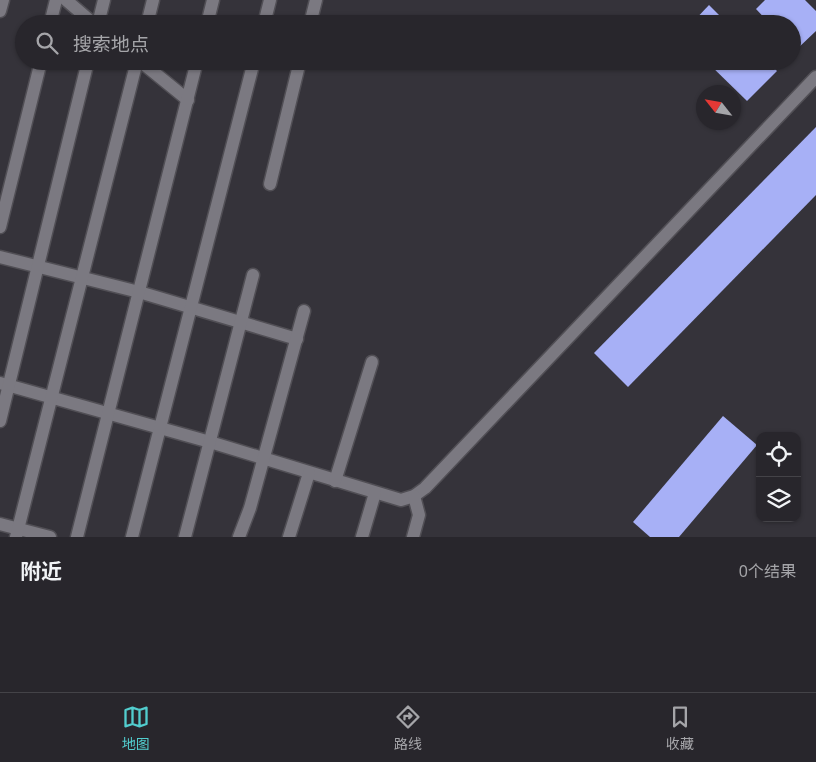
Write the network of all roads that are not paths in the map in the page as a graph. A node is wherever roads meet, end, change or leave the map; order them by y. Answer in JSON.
{"nodes":[{"id":1,"x":3,"y":0,"type":"edge"},
{"id":2,"x":56,"y":0,"type":"edge"},
{"id":3,"x":66,"y":0,"type":"edge"},
{"id":4,"x":104,"y":0,"type":"edge"},
{"id":5,"x":153,"y":0,"type":"edge"},
{"id":6,"x":213,"y":0,"type":"edge"},
{"id":7,"x":270,"y":0,"type":"edge"},
{"id":8,"x":316,"y":0,"type":"edge"},
{"id":9,"x":0,"y":11,"type":"edge"},
{"id":10,"x":52,"y":15,"type":"edge"},
{"id":11,"x":85,"y":15,"type":"edge"},
{"id":12,"x":99,"y":15,"type":"edge"},
{"id":13,"x":149,"y":15,"type":"edge"},
{"id":14,"x":209,"y":15,"type":"edge"},
{"id":15,"x":266,"y":15,"type":"edge"},
{"id":16,"x":312,"y":15,"type":"edge"},
{"id":17,"x":38,"y":70,"type":"edge"},
{"id":18,"x":86,"y":70,"type":"edge"},
{"id":19,"x":137,"y":70,"type":"edge"},
{"id":20,"x":150,"y":70,"type":"edge"},
{"id":21,"x":196,"y":70,"type":"edge"},
{"id":22,"x":252,"y":70,"type":"edge"},
{"id":23,"x":298,"y":70,"type":"edge"},
{"id":24,"x":816,"y":77,"type":"edge"},
{"id":25,"x":188,"y":100,"type":"junction"},
{"id":26,"x":270,"y":184,"type":"dead end"},
{"id":27,"x":0,"y":227,"type":"edge"},
{"id":28,"x":0,"y":257,"type":"edge"},
{"id":29,"x":38,"y":267,"type":"junction"},
{"id":30,"x":253,"y":275,"type":"dead end"},
{"id":31,"x":82,"y":278,"type":"junction"},
{"id":32,"x":139,"y":292,"type":"junction"},
{"id":33,"x":191,"y":307,"type":"junction"},
{"id":34,"x":304,"y":312,"type":"dead end"},
{"id":35,"x":241,"y":322,"type":"junction"},
{"id":36,"x":297,"y":339,"type":"junction"},
{"id":37,"x":372,"y":362,"type":"dead end"},
{"id":38,"x":5,"y":384,"type":"edge"},
{"id":39,"x":51,"y":397,"type":"junction"},
{"id":40,"x":109,"y":413,"type":"junction"},
{"id":41,"x":0,"y":421,"type":"edge"},
{"id":42,"x":160,"y":428,"type":"junction"},
{"id":43,"x":210,"y":442,"type":"junction"},
{"id":44,"x":263,"y":458,"type":"junction"},
{"id":45,"x":309,"y":473,"type":"junction"},
{"id":46,"x":335,"y":481,"type":"junction"},
{"id":47,"x":376,"y":493,"type":"junction"},
{"id":48,"x":414,"y":496,"type":"junction"},
{"id":49,"x":0,"y":524,"type":"edge"},
{"id":50,"x":17,"y":533,"type":"edge"},
{"id":51,"x":50,"y":537,"type":"edge"},
{"id":52,"x":78,"y":537,"type":"edge"},
{"id":53,"x":132,"y":537,"type":"edge"},
{"id":54,"x":185,"y":537,"type":"edge"},
{"id":55,"x":239,"y":537,"type":"edge"},
{"id":56,"x":289,"y":537,"type":"edge"},
{"id":57,"x":362,"y":537,"type":"edge"},
{"id":58,"x":413,"y":537,"type":"edge"}],
"edges":[{"from":1,"to":9,"type":"street"},
{"from":2,"to":10,"type":"street"},
{"from":3,"to":11,"type":"street"},
{"from":4,"to":12,"type":"street"},
{"from":5,"to":13,"type":"street"},
{"from":6,"to":14,"type":"street"},
{"from":7,"to":15,"type":"street"},
{"from":8,"to":16,"type":"street"},
{"from":17,"to":27,"type":"street"},
{"from":18,"to":29,"type":"street"},
{"from":19,"to":31,"type":"street"},
{"from":20,"to":25,"type":"street"},
{"from":21,"to":25,"type":"street"},
{"from":22,"to":33,"type":"street"},
{"from":23,"to":26,"type":"street"},
{"from":24,"to":48,"type":"street"},
{"from":25,"to":32,"type":"street"},
{"from":28,"to":29,"type":"street"},
{"from":29,"to":31,"type":"street"},
{"from":29,"to":38,"type":"street"},
{"from":30,"to":35,"type":"street"},
{"from":31,"to":32,"type":"street"},
{"from":31,"to":39,"type":"street"},
{"from":32,"to":33,"type":"street"},
{"from":32,"to":40,"type":"street"},
{"from":33,"to":35,"type":"street"},
{"from":33,"to":42,"type":"street"},
{"from":34,"to":36,"type":"street"},
{"from":35,"to":36,"type":"street"},
{"from":35,"to":43,"type":"street"},
{"from":36,"to":44,"type":"street"},
{"from":37,"to":46,"type":"street"},
{"from":38,"to":39,"type":"street"},
{"from":38,"to":41,"type":"street"},
{"from":39,"to":40,"type":"street"},
{"from":39,"to":50,"type":"street"},
{"from":40,"to":42,"type":"street"},
{"from":40,"to":52,"type":"street"},
{"from":42,"to":43,"type":"street"},
{"from":42,"to":53,"type":"street"},
{"from":43,"to":44,"type":"street"},
{"from":43,"to":54,"type":"street"},
{"from":44,"to":45,"type":"street"},
{"from":44,"to":55,"type":"street"},
{"from":45,"to":46,"type":"street"},
{"from":45,"to":56,"type":"street"},
{"from":46,"to":47,"type":"street"},
{"from":47,"to":48,"type":"street"},
{"from":47,"to":57,"type":"street"},
{"from":48,"to":58,"type":"street"},
{"from":49,"to":50,"type":"street"},
{"from":50,"to":51,"type":"street"}]}
